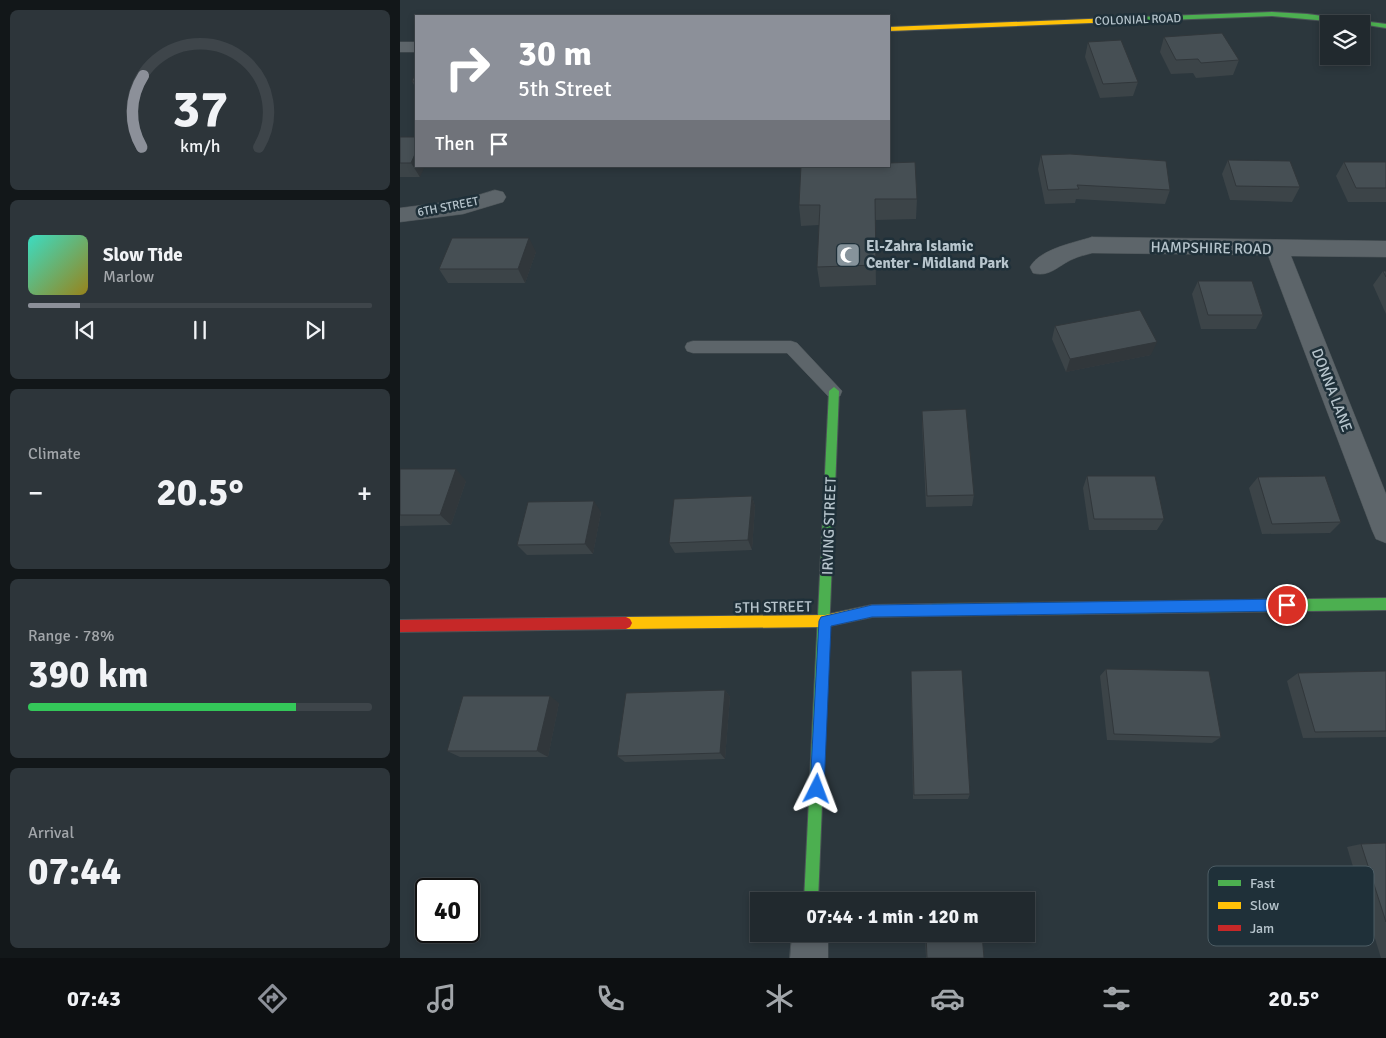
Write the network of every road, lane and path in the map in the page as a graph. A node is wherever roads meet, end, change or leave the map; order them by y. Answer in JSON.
{"nodes":[{"id":1,"x":1386,"y":26,"type":"edge"},
{"id":2,"x":890,"y":29,"type":"edge"},
{"id":3,"x":415,"y":47,"type":"edge"},
{"id":4,"x":400,"y":48,"type":"edge"},
{"id":5,"x":495,"y":197,"type":"dead end"},
{"id":6,"x":400,"y":215,"type":"edge"},
{"id":7,"x":1277,"y":249,"type":"junction"},
{"id":8,"x":1386,"y":249,"type":"edge"},
{"id":9,"x":1040,"y":266,"type":"dead end"},
{"id":10,"x":693,"y":347,"type":"dead end"},
{"id":11,"x":834,"y":392,"type":"joint"},
{"id":12,"x":1386,"y":530,"type":"edge"},
{"id":13,"x":1386,"y":604,"type":"edge"},
{"id":14,"x":825,"y":621,"type":"junction"},
{"id":15,"x":400,"y":626,"type":"edge"},
{"id":16,"x":812,"y":892,"type":"edge"},
{"id":17,"x":810,"y":942,"type":"edge"},
{"id":18,"x":809,"y":958,"type":"edge"}],
"edges":[{"from":1,"to":2,"type":"street","name":"COLONIAL ROAD"},
{"from":3,"to":4,"type":"street"},
{"from":5,"to":6,"type":"street","name":"6TH STREET"},
{"from":7,"to":8,"type":"street","name":"HAMPSHIRE ROAD"},
{"from":7,"to":9,"type":"street","name":"HAMPSHIRE ROAD"},
{"from":7,"to":12,"type":"street","name":"DONNA LANE"},
{"from":10,"to":11,"type":"lane"},
{"from":11,"to":14,"type":"street","name":"IRVING STREET"},
{"from":13,"to":14,"type":"street","name":"5TH STREET"},
{"from":14,"to":15,"type":"street","name":"5TH STREET"},
{"from":14,"to":16,"type":"street","name":"IRVING STREET"},
{"from":17,"to":18,"type":"street"}]}
